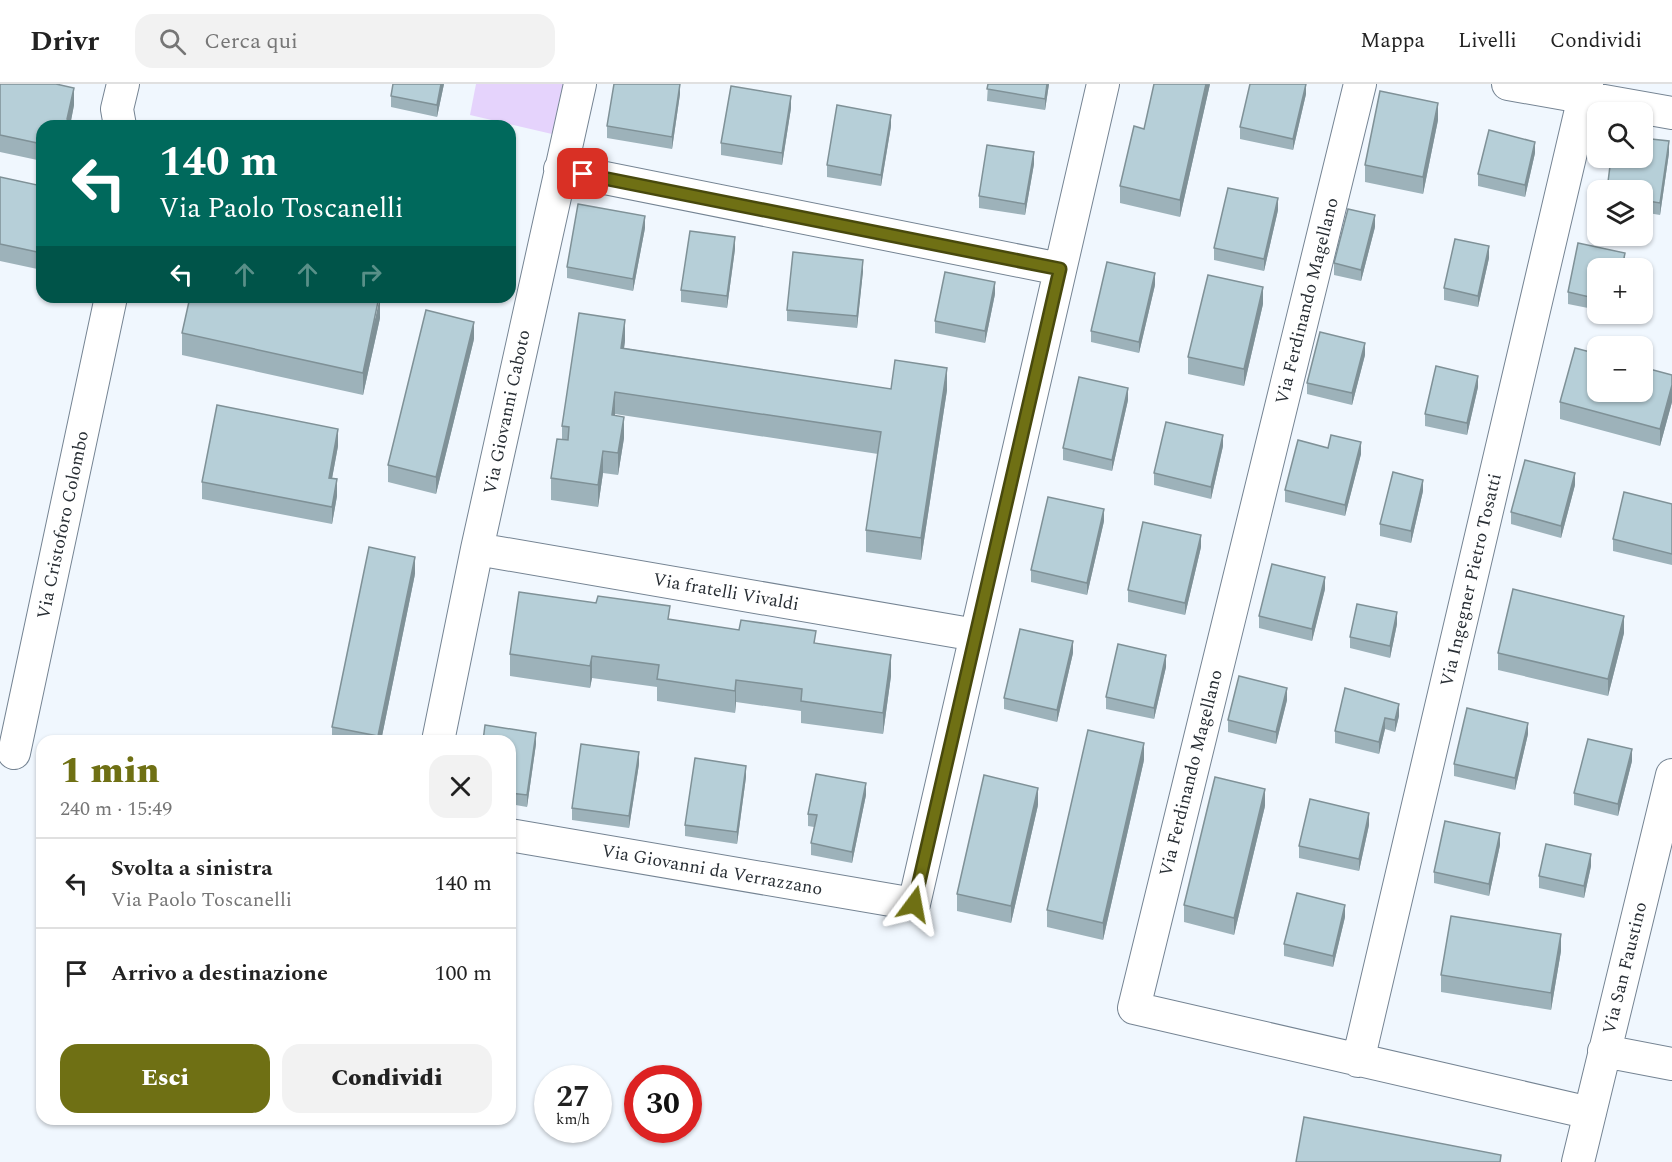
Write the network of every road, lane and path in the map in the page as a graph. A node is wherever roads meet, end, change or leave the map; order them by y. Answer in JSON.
{"nodes":[{"id":1,"x":123,"y":84,"type":"edge"},
{"id":2,"x":580,"y":84,"type":"edge"},
{"id":3,"x":1102,"y":84,"type":"edge"},
{"id":4,"x":1360,"y":84,"type":"edge"},
{"id":5,"x":1508,"y":84,"type":"edge"},
{"id":6,"x":1585,"y":91,"type":"edge"},
{"id":7,"x":1672,"y":113,"type":"edge"},
{"id":8,"x":119,"y":120,"type":"edge"},
{"id":9,"x":560,"y":170,"type":"junction"},
{"id":10,"x":1060,"y":269,"type":"junction"},
{"id":11,"x":110,"y":303,"type":"edge"},
{"id":12,"x":477,"y":549,"type":"junction"},
{"id":13,"x":976,"y":635,"type":"junction"},
{"id":14,"x":439,"y":735,"type":"edge"},
{"id":15,"x":14,"y":753,"type":"dead end"},
{"id":16,"x":1672,"y":775,"type":"edge"},
{"id":17,"x":516,"y":837,"type":"edge"},
{"id":18,"x":1604,"y":1051,"type":"junction"},
{"id":19,"x":1358,"y":1061,"type":"junction"},
{"id":20,"x":1672,"y":1064,"type":"edge"},
{"id":21,"x":1590,"y":1113,"type":"junction"},
{"id":22,"x":1578,"y":1162,"type":"edge"}],
"edges":[{"from":1,"to":8,"type":"street"},
{"from":2,"to":9,"type":"street","name":"Via Giovanni Caboto"},
{"from":3,"to":10,"type":"street"},
{"from":4,"to":19,"type":"street","name":"Via Ferdinando Magellano"},
{"from":5,"to":6,"type":"street"},
{"from":6,"to":7,"type":"street"},
{"from":6,"to":19,"type":"street","name":"Via Ingegner Pietro Tosatti"},
{"from":9,"to":10,"type":"street"},
{"from":9,"to":12,"type":"street","name":"Via Giovanni Caboto"},
{"from":10,"to":13,"type":"street"},
{"from":11,"to":15,"type":"street","name":"Via Cristoforo Colombo"},
{"from":12,"to":13,"type":"street","name":"Via fratelli Vivaldi"},
{"from":12,"to":14,"type":"street","name":"Via Giovanni Caboto"},
{"from":13,"to":17,"type":"street","name":"Via Giovanni da Verrazzano"},
{"from":16,"to":18,"type":"street","name":"Via San Faustino"},
{"from":18,"to":20,"type":"street"},
{"from":18,"to":21,"type":"street","name":"Via San Faustino"},
{"from":19,"to":21,"type":"street","name":"Via Ferdinando Magellano"},
{"from":21,"to":22,"type":"street","name":"Via San Faustino"}]}
